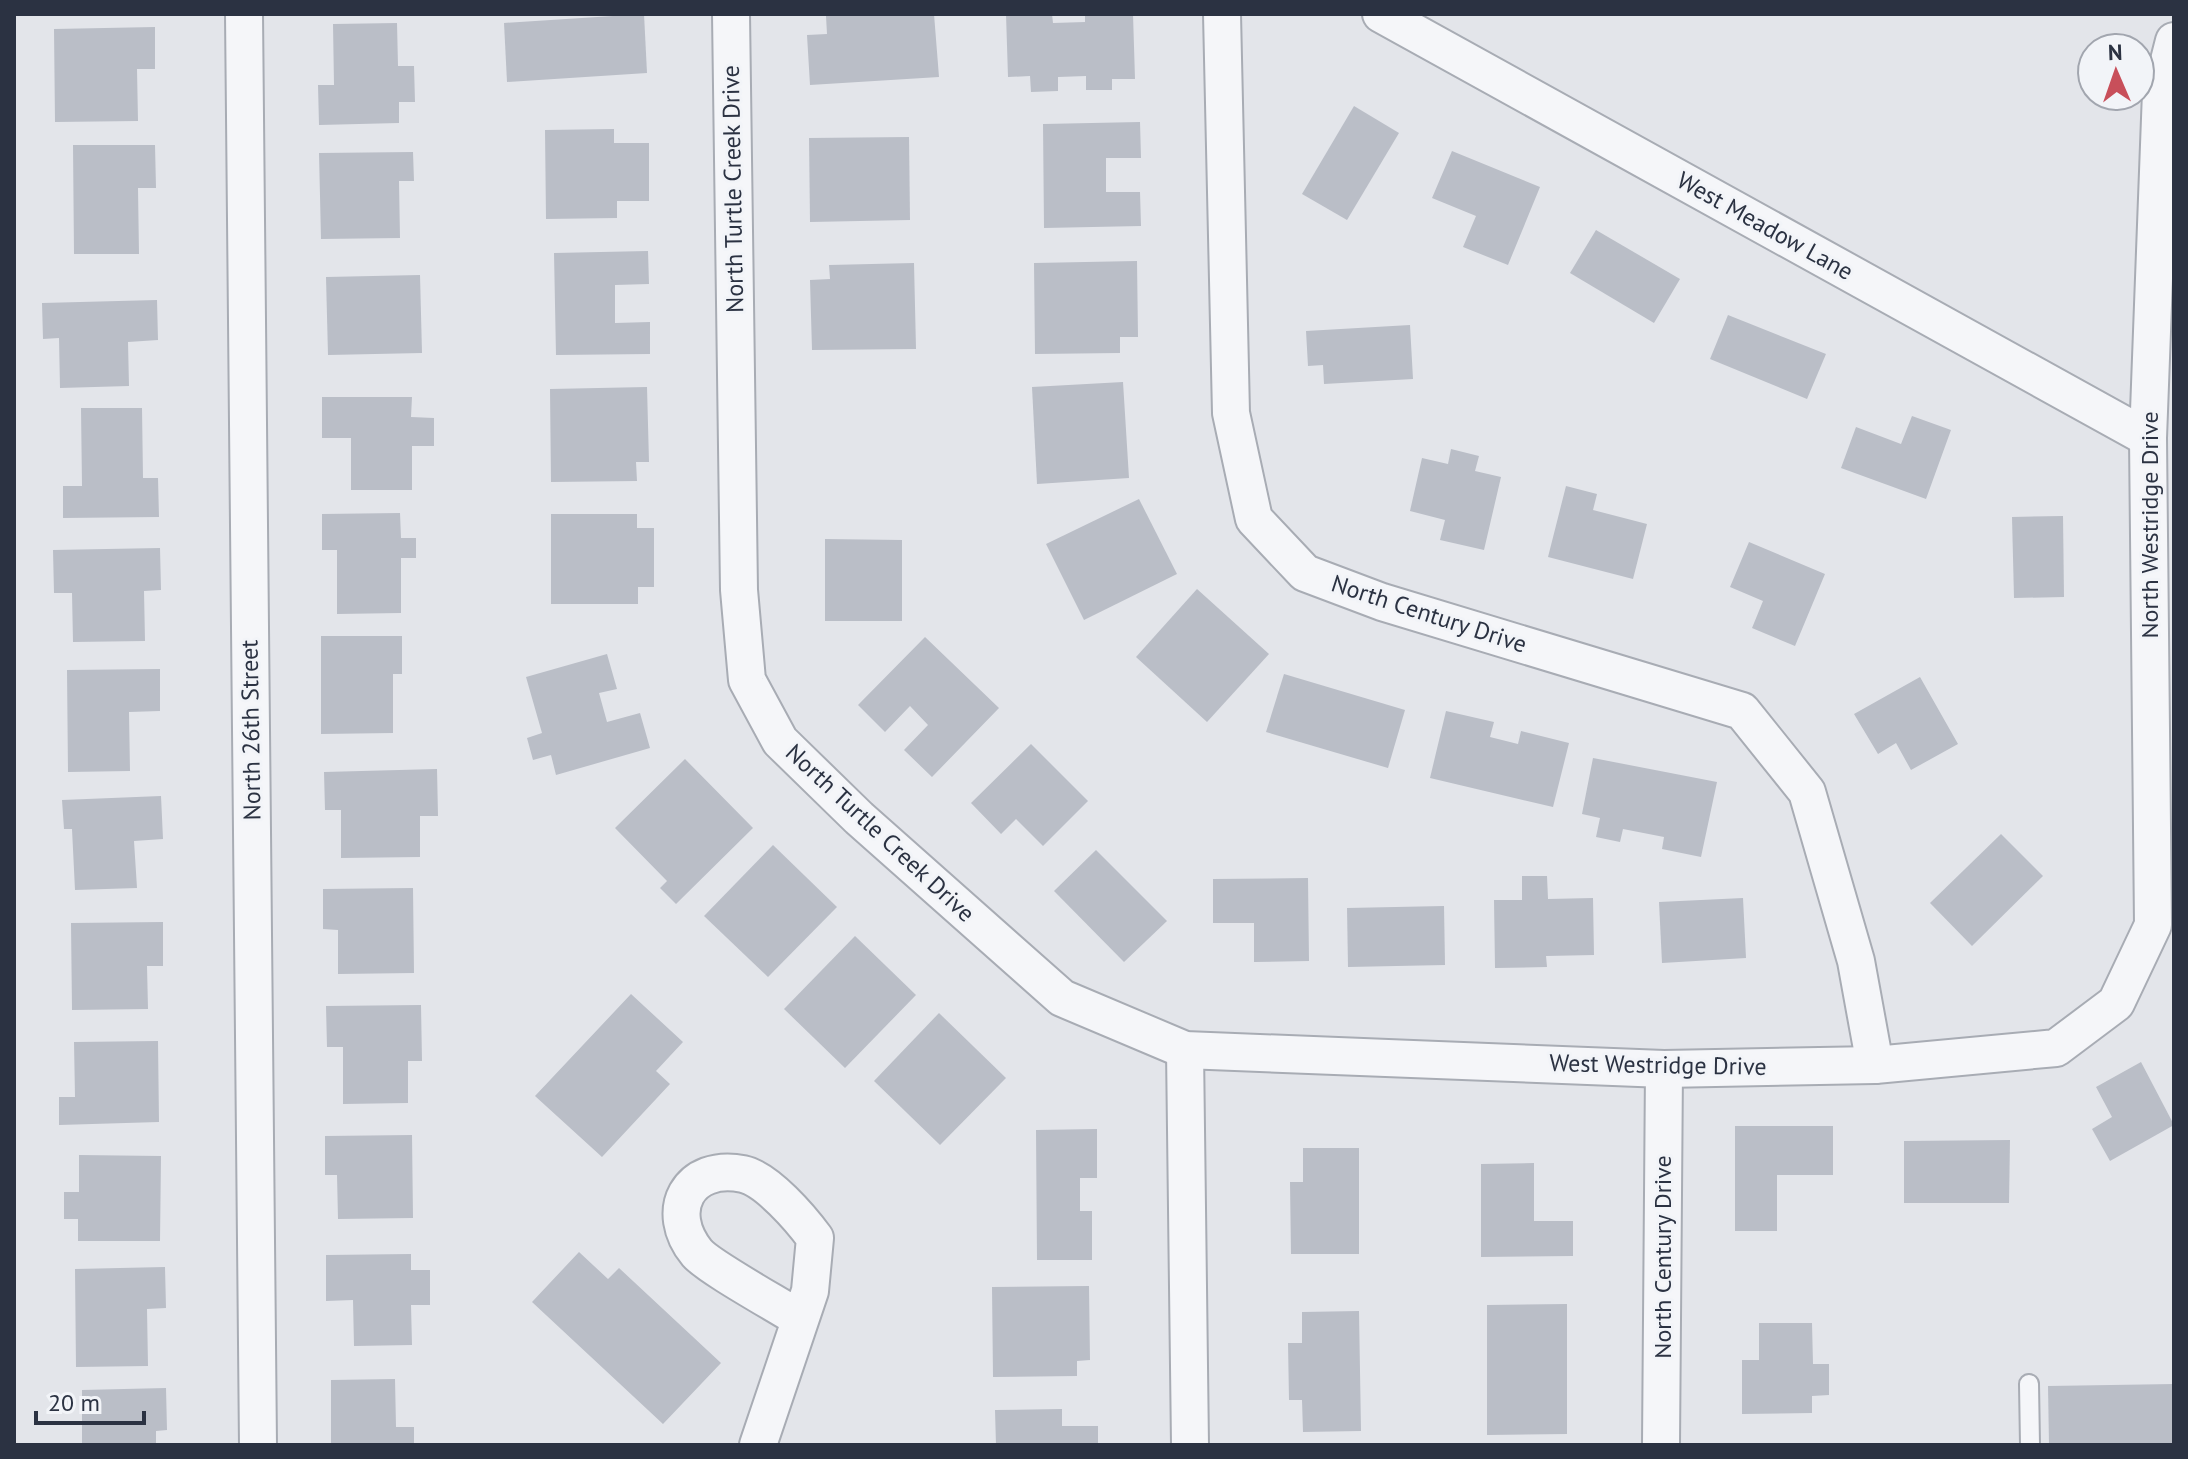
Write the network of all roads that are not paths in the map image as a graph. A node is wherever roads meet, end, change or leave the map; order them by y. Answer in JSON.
{"nodes":[{"id":1,"x":244,"y":14,"type":"edge"},
{"id":2,"x":731,"y":14,"type":"edge"},
{"id":3,"x":1222,"y":14,"type":"edge"},
{"id":4,"x":1381,"y":14,"type":"edge"},
{"id":5,"x":2174,"y":41,"type":"edge"},
{"id":6,"x":2148,"y":438,"type":"junction"},
{"id":7,"x":2116,"y":1003,"type":"joint"},
{"id":8,"x":1185,"y":1050,"type":"junction"},
{"id":9,"x":1875,"y":1065,"type":"junction"},
{"id":10,"x":1664,"y":1069,"type":"junction"},
{"id":11,"x":800,"y":1319,"type":"dead end"},
{"id":12,"x":2029,"y":1384,"type":"dead end"},
{"id":13,"x":258,"y":1445,"type":"edge"},
{"id":14,"x":758,"y":1445,"type":"edge"},
{"id":15,"x":1190,"y":1445,"type":"edge"},
{"id":16,"x":1661,"y":1445,"type":"edge"},
{"id":17,"x":2030,"y":1445,"type":"edge"}],
"edges":[{"from":1,"to":13,"type":"street","name":"North 26th Street"},
{"from":2,"to":8,"type":"street","name":"North Turtle Creek Drive"},
{"from":3,"to":9,"type":"street","name":"North Century Drive"},
{"from":4,"to":6,"type":"street","name":"West Meadow Lane"},
{"from":5,"to":6,"type":"street","name":"North Westridge Drive"},
{"from":6,"to":7,"type":"street","name":"North Westridge Drive"},
{"from":7,"to":9,"type":"street","name":"West Westridge Drive"},
{"from":8,"to":10,"type":"street","name":"West Westridge Drive"},
{"from":8,"to":15,"type":"street"},
{"from":9,"to":10,"type":"street","name":"West Westridge Drive"},
{"from":10,"to":16,"type":"street","name":"North Century Drive"},
{"from":11,"to":14,"type":"street"},
{"from":12,"to":17,"type":"lane"}]}
